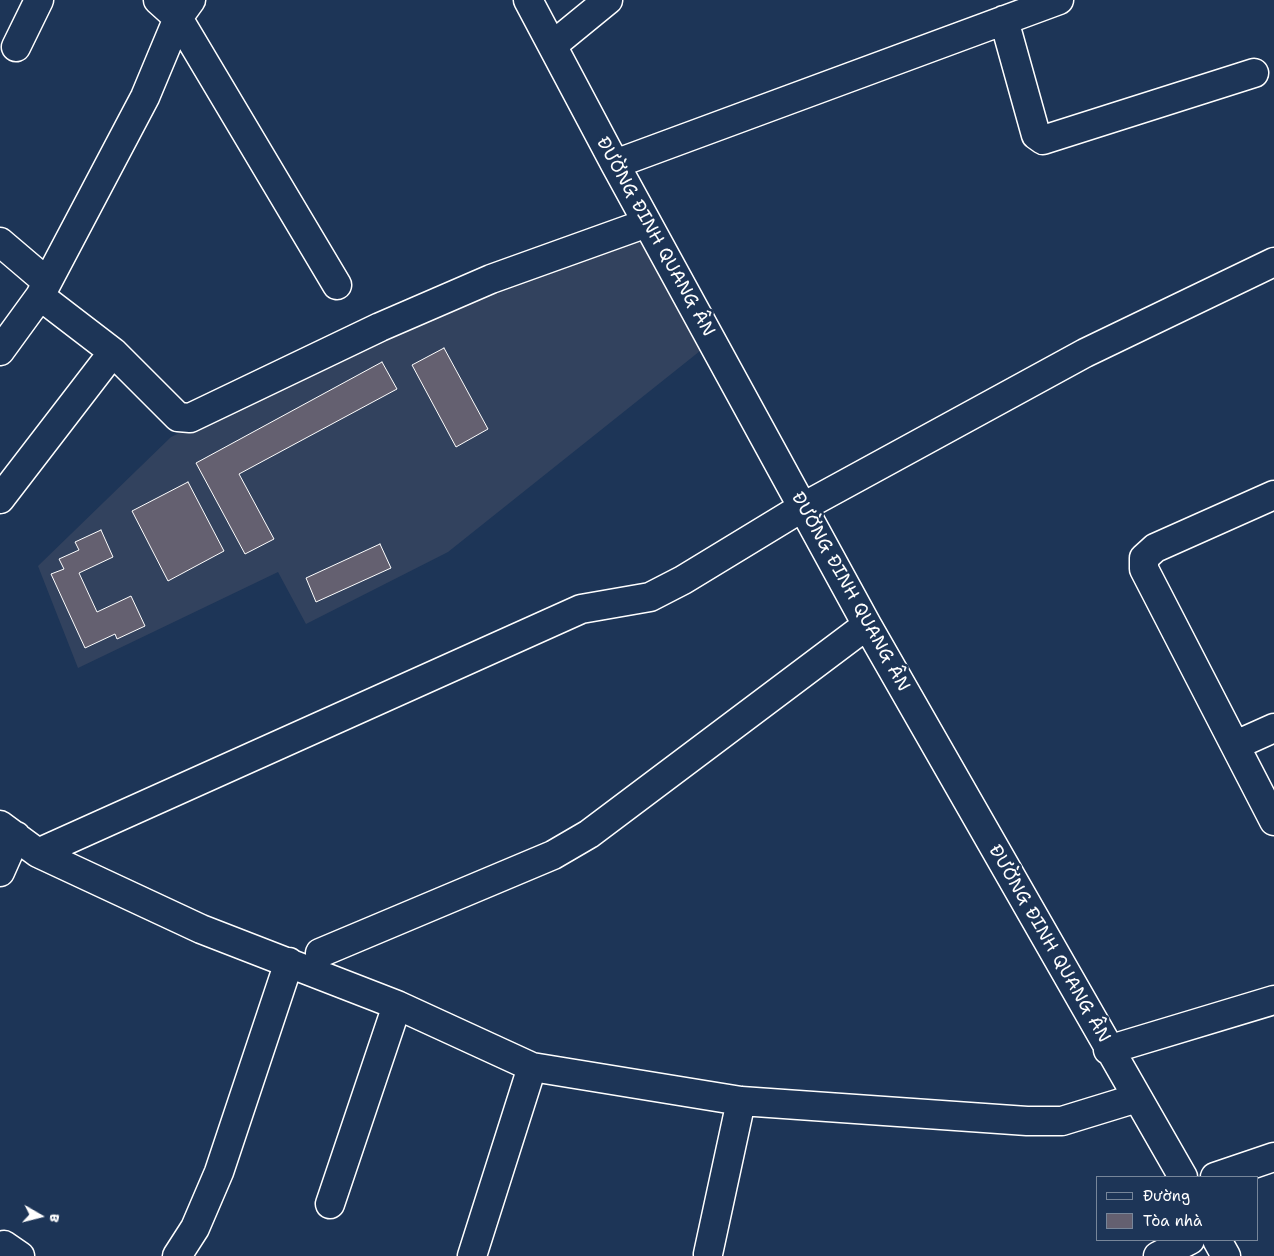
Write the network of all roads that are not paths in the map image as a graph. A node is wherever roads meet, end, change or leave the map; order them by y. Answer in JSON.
{"nodes":[{"id":1,"x":38,"y":0,"type":"edge"},
{"id":2,"x":528,"y":0,"type":"edge"},
{"id":3,"x":608,"y":0,"type":"edge"},
{"id":4,"x":1059,"y":0,"type":"edge"},
{"id":5,"x":176,"y":6,"type":"edge"},
{"id":6,"x":1009,"y":12,"type":"edge"},
{"id":7,"x":553,"y":45,"type":"junction"},
{"id":8,"x":16,"y":47,"type":"dead end"},
{"id":9,"x":1254,"y":73,"type":"dead end"},
{"id":10,"x":615,"y":164,"type":"junction"},
{"id":11,"x":647,"y":223,"type":"junction"},
{"id":12,"x":0,"y":242,"type":"edge"},
{"id":13,"x":1274,"y":262,"type":"edge"},
{"id":14,"x":337,"y":285,"type":"dead end"},
{"id":15,"x":44,"y":289,"type":"junction"},
{"id":16,"x":0,"y":351,"type":"edge"},
{"id":17,"x":113,"y":352,"type":"junction"},
{"id":18,"x":1274,"y":494,"type":"edge"},
{"id":19,"x":0,"y":500,"type":"edge"},
{"id":20,"x":803,"y":507,"type":"junction"},
{"id":21,"x":867,"y":624,"type":"junction"},
{"id":22,"x":1274,"y":728,"type":"edge"},
{"id":23,"x":1236,"y":745,"type":"junction"},
{"id":24,"x":1274,"y":821,"type":"edge"},
{"id":25,"x":8,"y":830,"type":"edge"},
{"id":26,"x":38,"y":854,"type":"junction"},
{"id":27,"x":0,"y":872,"type":"edge"},
{"id":28,"x":320,"y":953,"type":"dead end"},
{"id":29,"x":289,"y":962,"type":"junction"},
{"id":30,"x":1274,"y":1000,"type":"edge"},
{"id":31,"x":397,"y":1005,"type":"junction"},
{"id":32,"x":1108,"y":1050,"type":"junction"},
{"id":33,"x":532,"y":1066,"type":"junction"},
{"id":34,"x":1137,"y":1098,"type":"junction"},
{"id":35,"x":741,"y":1100,"type":"junction"},
{"id":36,"x":1274,"y":1156,"type":"edge"},
{"id":37,"x":1182,"y":1176,"type":"edge"},
{"id":38,"x":1218,"y":1176,"type":"edge"},
{"id":39,"x":330,"y":1204,"type":"dead end"},
{"id":40,"x":1188,"y":1241,"type":"edge"},
{"id":41,"x":1218,"y":1241,"type":"edge"},
{"id":42,"x":708,"y":1254,"type":"dead end"},
{"id":43,"x":177,"y":1256,"type":"edge"},
{"id":44,"x":472,"y":1256,"type":"edge"},
{"id":45,"x":1158,"y":1256,"type":"edge"},
{"id":46,"x":1226,"y":1256,"type":"edge"}],
"edges":[{"from":1,"to":8,"type":"street"},
{"from":2,"to":7,"type":"street","name":"ĐƯỜNG ĐINH QUANG ÂN"},
{"from":3,"to":7,"type":"street"},
{"from":4,"to":6,"type":"street"},
{"from":5,"to":14,"type":"street"},
{"from":5,"to":15,"type":"street"},
{"from":6,"to":9,"type":"street"},
{"from":6,"to":10,"type":"street"},
{"from":7,"to":10,"type":"street","name":"ĐƯỜNG ĐINH QUANG ÂN"},
{"from":10,"to":11,"type":"street","name":"ĐƯỜNG ĐINH QUANG ÂN"},
{"from":11,"to":17,"type":"street"},
{"from":11,"to":20,"type":"street","name":"ĐƯỜNG ĐINH QUANG ÂN"},
{"from":12,"to":15,"type":"street"},
{"from":13,"to":20,"type":"street"},
{"from":15,"to":16,"type":"street"},
{"from":15,"to":17,"type":"street"},
{"from":17,"to":19,"type":"street"},
{"from":18,"to":23,"type":"street"},
{"from":20,"to":21,"type":"street","name":"ĐƯỜNG ĐINH QUANG ÂN"},
{"from":20,"to":26,"type":"street"},
{"from":21,"to":28,"type":"street"},
{"from":21,"to":32,"type":"street","name":"ĐƯỜNG ĐINH QUANG ÂN"},
{"from":22,"to":23,"type":"street"},
{"from":23,"to":24,"type":"street"},
{"from":25,"to":26,"type":"street"},
{"from":25,"to":27,"type":"street"},
{"from":26,"to":29,"type":"street"},
{"from":29,"to":31,"type":"street"},
{"from":29,"to":43,"type":"street"},
{"from":30,"to":32,"type":"street"},
{"from":31,"to":33,"type":"street"},
{"from":31,"to":39,"type":"street"},
{"from":32,"to":34,"type":"street","name":"ĐƯỜNG ĐINH QUANG ÂN"},
{"from":33,"to":35,"type":"street"},
{"from":33,"to":44,"type":"street"},
{"from":34,"to":35,"type":"street"},
{"from":34,"to":37,"type":"street","name":"ĐƯỜNG ĐINH QUANG ÂN"},
{"from":35,"to":42,"type":"street"},
{"from":36,"to":38,"type":"street"},
{"from":40,"to":45,"type":"street"},
{"from":41,"to":46,"type":"street"}]}
